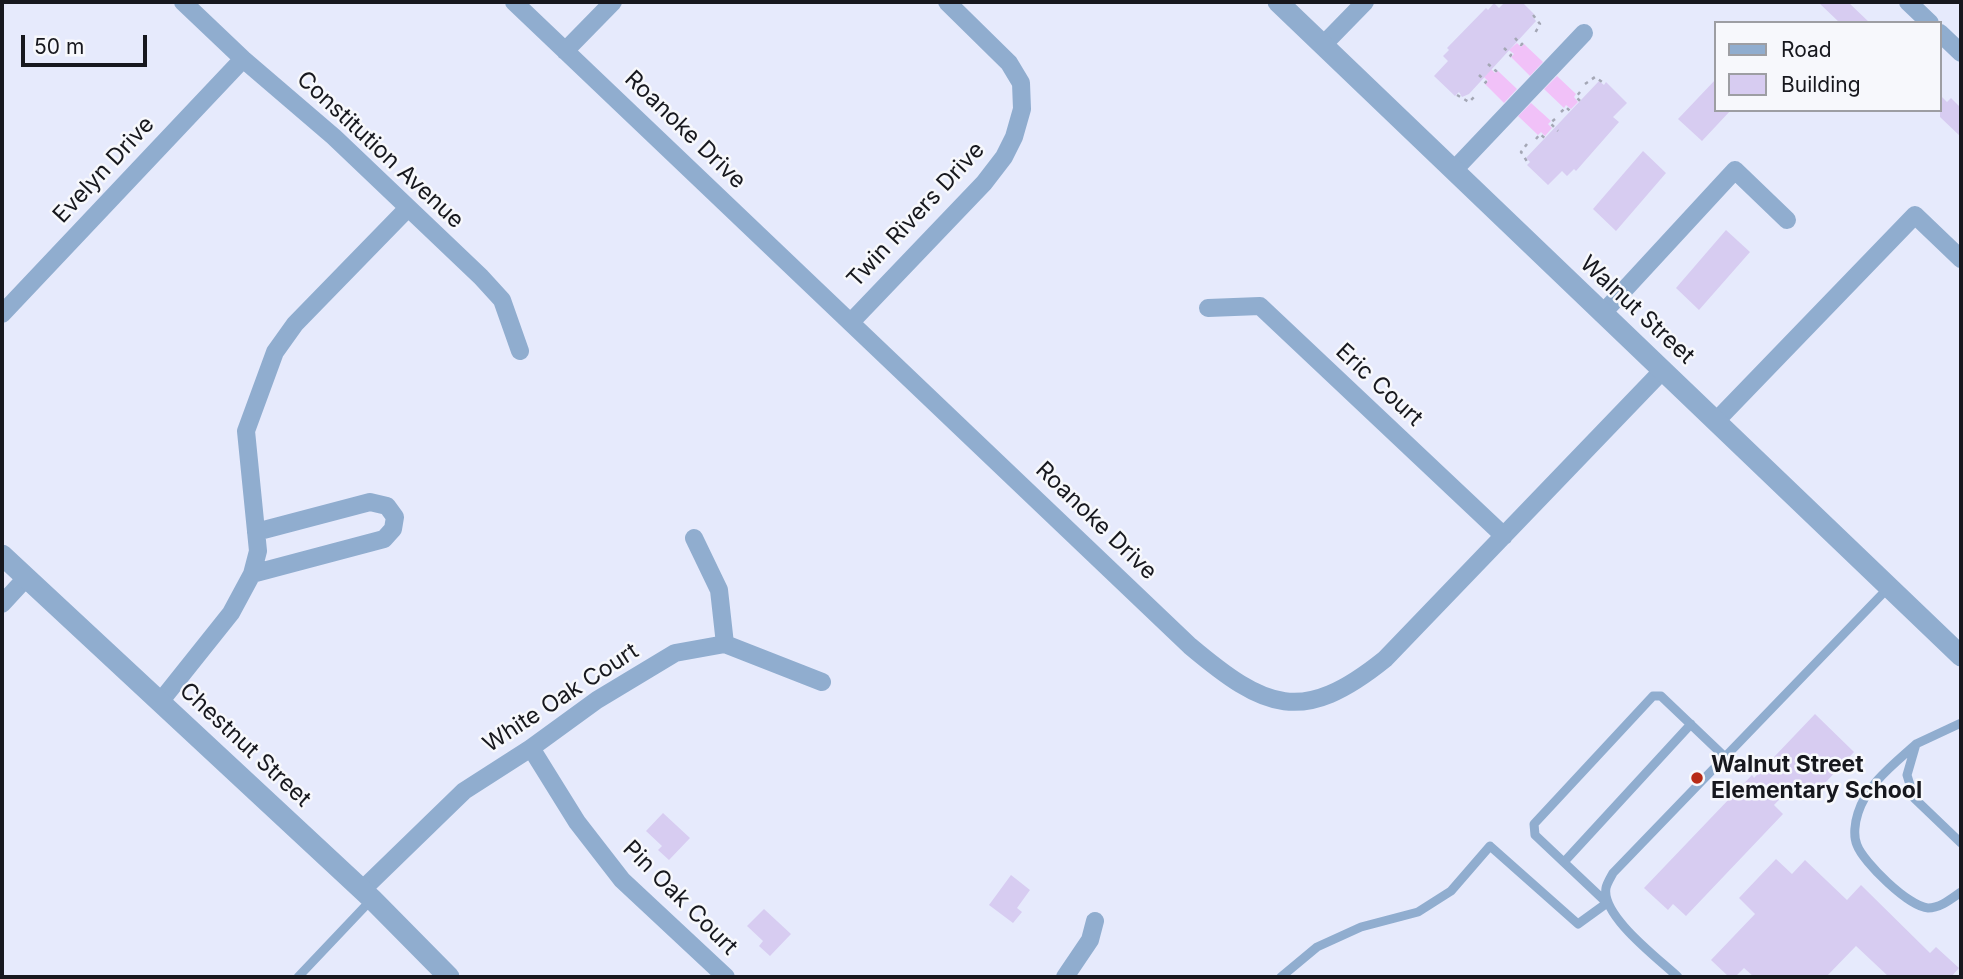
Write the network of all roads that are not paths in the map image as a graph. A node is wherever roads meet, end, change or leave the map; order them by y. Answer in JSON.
{"nodes":[{"id":1,"x":183,"y":2,"type":"edge"},
{"id":2,"x":514,"y":2,"type":"edge"},
{"id":3,"x":613,"y":2,"type":"edge"},
{"id":4,"x":947,"y":2,"type":"edge"},
{"id":5,"x":1278,"y":2,"type":"edge"},
{"id":6,"x":1365,"y":2,"type":"edge"},
{"id":7,"x":1909,"y":2,"type":"edge"},
{"id":8,"x":1928,"y":21,"type":"edge"},
{"id":9,"x":1584,"y":33,"type":"dead end"},
{"id":10,"x":1942,"y":35,"type":"edge"},
{"id":11,"x":1323,"y":45,"type":"junction"},
{"id":12,"x":565,"y":51,"type":"junction"},
{"id":13,"x":1961,"y":53,"type":"edge"},
{"id":14,"x":243,"y":59,"type":"junction"},
{"id":15,"x":1454,"y":170,"type":"junction"},
{"id":16,"x":408,"y":208,"type":"junction"},
{"id":17,"x":1787,"y":220,"type":"dead end"},
{"id":18,"x":1961,"y":259,"type":"edge"},
{"id":19,"x":1208,"y":308,"type":"dead end"},
{"id":20,"x":2,"y":314,"type":"edge"},
{"id":21,"x":1602,"y":314,"type":"junction"},
{"id":22,"x":851,"y":322,"type":"junction"},
{"id":23,"x":520,"y":351,"type":"dead end"},
{"id":24,"x":1663,"y":370,"type":"junction"},
{"id":25,"x":1717,"y":421,"type":"junction"},
{"id":26,"x":256,"y":532,"type":"junction"},
{"id":27,"x":1503,"y":536,"type":"junction"},
{"id":28,"x":694,"y":538,"type":"dead end"},
{"id":29,"x":2,"y":555,"type":"edge"},
{"id":30,"x":252,"y":574,"type":"junction"},
{"id":31,"x":26,"y":578,"type":"junction"},
{"id":32,"x":1889,"y":587,"type":"junction"},
{"id":33,"x":2,"y":604,"type":"edge"},
{"id":34,"x":725,"y":644,"type":"junction"},
{"id":35,"x":1961,"y":656,"type":"edge"},
{"id":36,"x":822,"y":682,"type":"dead end"},
{"id":37,"x":160,"y":702,"type":"junction"},
{"id":38,"x":1961,"y":723,"type":"edge"},
{"id":39,"x":1690,"y":724,"type":"junction"},
{"id":40,"x":1916,"y":744,"type":"junction"},
{"id":41,"x":531,"y":748,"type":"junction"},
{"id":42,"x":1725,"y":757,"type":"junction"},
{"id":43,"x":1961,"y":843,"type":"edge"},
{"id":44,"x":1564,"y":862,"type":"junction"},
{"id":45,"x":1961,"y":892,"type":"edge"},
{"id":46,"x":367,"y":894,"type":"junction"},
{"id":47,"x":1607,"y":903,"type":"junction"},
{"id":48,"x":1095,"y":921,"type":"dead end"},
{"id":49,"x":298,"y":977,"type":"edge"},
{"id":50,"x":449,"y":977,"type":"edge"},
{"id":51,"x":726,"y":977,"type":"edge"},
{"id":52,"x":1065,"y":977,"type":"edge"},
{"id":53,"x":1281,"y":977,"type":"edge"},
{"id":54,"x":1678,"y":977,"type":"edge"}],
"edges":[{"from":1,"to":14,"type":"street","name":"Constitution Avenue"},
{"from":2,"to":12,"type":"street","name":"Roanoke Drive"},
{"from":3,"to":12,"type":"street"},
{"from":4,"to":22,"type":"street","name":"Twin Rivers Drive"},
{"from":5,"to":11,"type":"street","name":"Walnut Street"},
{"from":6,"to":11,"type":"street"},
{"from":7,"to":8,"type":"street"},
{"from":9,"to":15,"type":"street"},
{"from":10,"to":13,"type":"street"},
{"from":11,"to":15,"type":"street","name":"Walnut Street"},
{"from":12,"to":22,"type":"street","name":"Roanoke Drive"},
{"from":14,"to":16,"type":"street","name":"Constitution Avenue"},
{"from":14,"to":20,"type":"street","name":"Evelyn Drive"},
{"from":15,"to":21,"type":"street","name":"Walnut Street"},
{"from":16,"to":23,"type":"street","name":"Constitution Avenue"},
{"from":16,"to":26,"type":"street"},
{"from":17,"to":21,"type":"street"},
{"from":18,"to":25,"type":"street"},
{"from":19,"to":27,"type":"street","name":"Eric Court"},
{"from":21,"to":24,"type":"street","name":"Walnut Street"},
{"from":22,"to":27,"type":"street","name":"Roanoke Drive"},
{"from":24,"to":25,"type":"street","name":"Walnut Street"},
{"from":24,"to":27,"type":"street","name":"Roanoke Drive"},
{"from":25,"to":32,"type":"street","name":"Walnut Street"},
{"from":26,"to":30,"type":"street"},
{"from":26,"to":30,"type":"street"},
{"from":28,"to":34,"type":"street"},
{"from":29,"to":31,"type":"street","name":"Chestnut Street"},
{"from":30,"to":37,"type":"street"},
{"from":31,"to":33,"type":"street"},
{"from":31,"to":37,"type":"street","name":"Chestnut Street"},
{"from":32,"to":35,"type":"street","name":"Walnut Street"},
{"from":32,"to":42,"type":"lane"},
{"from":34,"to":36,"type":"street"},
{"from":34,"to":41,"type":"street","name":"White Oak Court"},
{"from":37,"to":46,"type":"street","name":"Chestnut Street"},
{"from":38,"to":40,"type":"lane"},
{"from":39,"to":42,"type":"lane"},
{"from":39,"to":44,"type":"lane"},
{"from":39,"to":44,"type":"lane"},
{"from":40,"to":43,"type":"lane"},
{"from":40,"to":45,"type":"lane"},
{"from":41,"to":46,"type":"street","name":"White Oak Court"},
{"from":41,"to":51,"type":"street","name":"Pin Oak Court"},
{"from":42,"to":47,"type":"lane"},
{"from":44,"to":47,"type":"lane"},
{"from":46,"to":49,"type":"lane"},
{"from":46,"to":50,"type":"street","name":"Chestnut Street"},
{"from":47,"to":53,"type":"lane"},
{"from":47,"to":54,"type":"lane"},
{"from":48,"to":52,"type":"street"}]}
